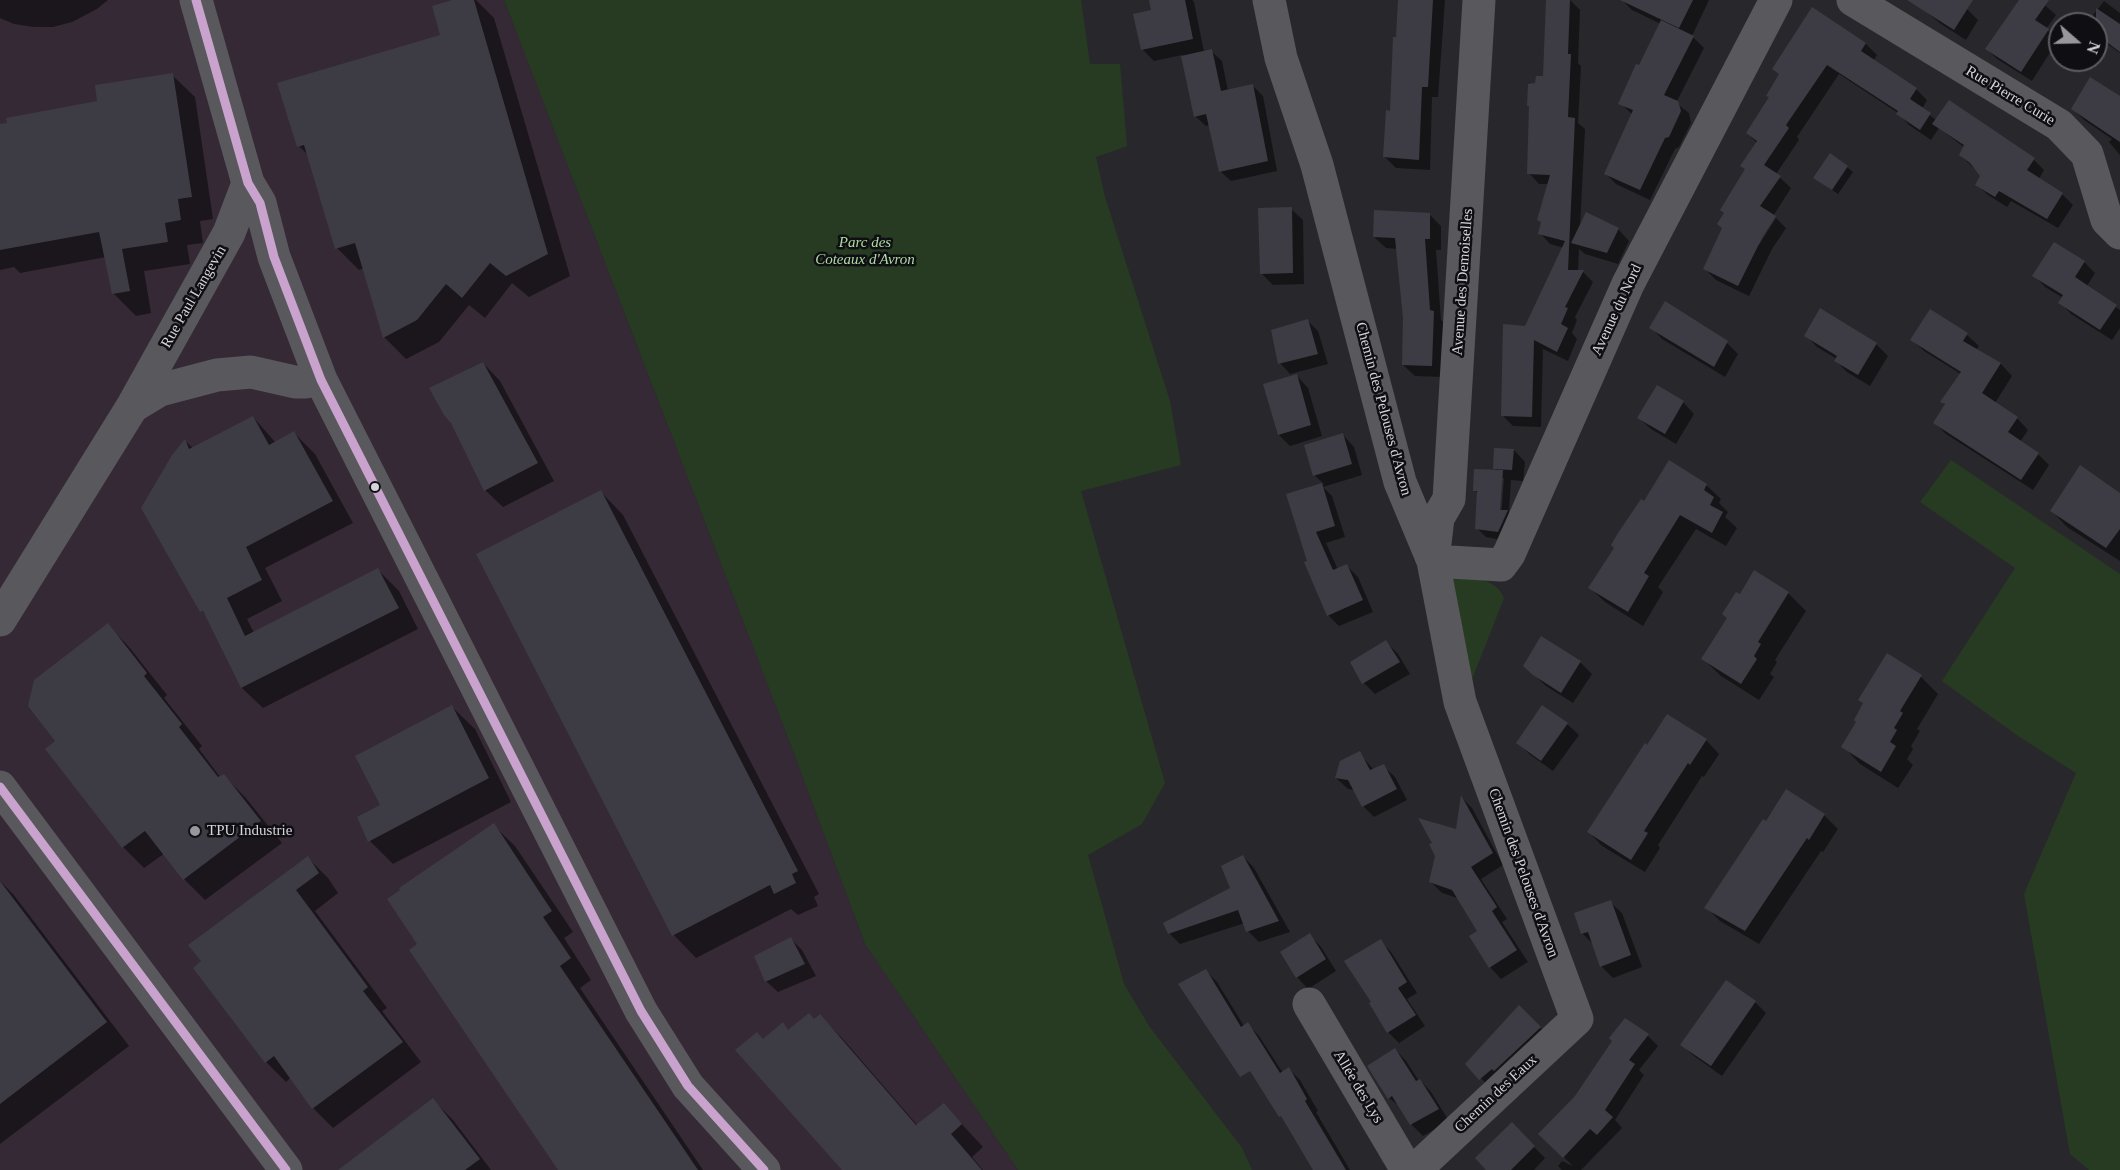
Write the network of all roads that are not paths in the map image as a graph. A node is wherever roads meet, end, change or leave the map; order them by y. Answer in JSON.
{"nodes":[{"id":1,"x":196,"y":0,"type":"edge"},
{"id":2,"x":1269,"y":0,"type":"edge"},
{"id":3,"x":1479,"y":0,"type":"edge"},
{"id":4,"x":1776,"y":0,"type":"edge"},
{"id":5,"x":1853,"y":0,"type":"edge"},
{"id":6,"x":248,"y":183,"type":"junction"},
{"id":7,"x":2120,"y":233,"type":"edge"},
{"id":8,"x":320,"y":378,"type":"junction"},
{"id":9,"x":132,"y":407,"type":"junction"},
{"id":10,"x":1433,"y":561,"type":"junction"},
{"id":11,"x":0,"y":620,"type":"edge"},
{"id":12,"x":0,"y":787,"type":"edge"},
{"id":13,"x":1309,"y":1004,"type":"dead end"},
{"id":14,"x":1577,"y":1018,"type":"joint"},
{"id":15,"x":286,"y":1170,"type":"edge"},
{"id":16,"x":764,"y":1170,"type":"edge"},
{"id":17,"x":1407,"y":1170,"type":"edge"},
{"id":18,"x":1415,"y":1170,"type":"edge"}],
"edges":[{"from":1,"to":6,"type":"street"},
{"from":2,"to":10,"type":"street","name":"Chemin des Pelouses d'Avron"},
{"from":3,"to":10,"type":"street","name":"Avenue des Demoiselles"},
{"from":4,"to":10,"type":"street","name":"Avenue du Nord"},
{"from":5,"to":7,"type":"street","name":"Rue Pierre Curie"},
{"from":6,"to":8,"type":"street"},
{"from":6,"to":9,"type":"street","name":"Rue Paul Langevin"},
{"from":8,"to":9,"type":"street","name":"Rue Paul Langevin"},
{"from":8,"to":16,"type":"street"},
{"from":9,"to":11,"type":"street","name":"Rue Paul Langevin"},
{"from":10,"to":14,"type":"street","name":"Chemin des Pelouses d'Avron"},
{"from":12,"to":15,"type":"street"},
{"from":13,"to":17,"type":"street","name":"Allée des Lys"},
{"from":14,"to":18,"type":"street","name":"Chemin des Eaux"}]}
